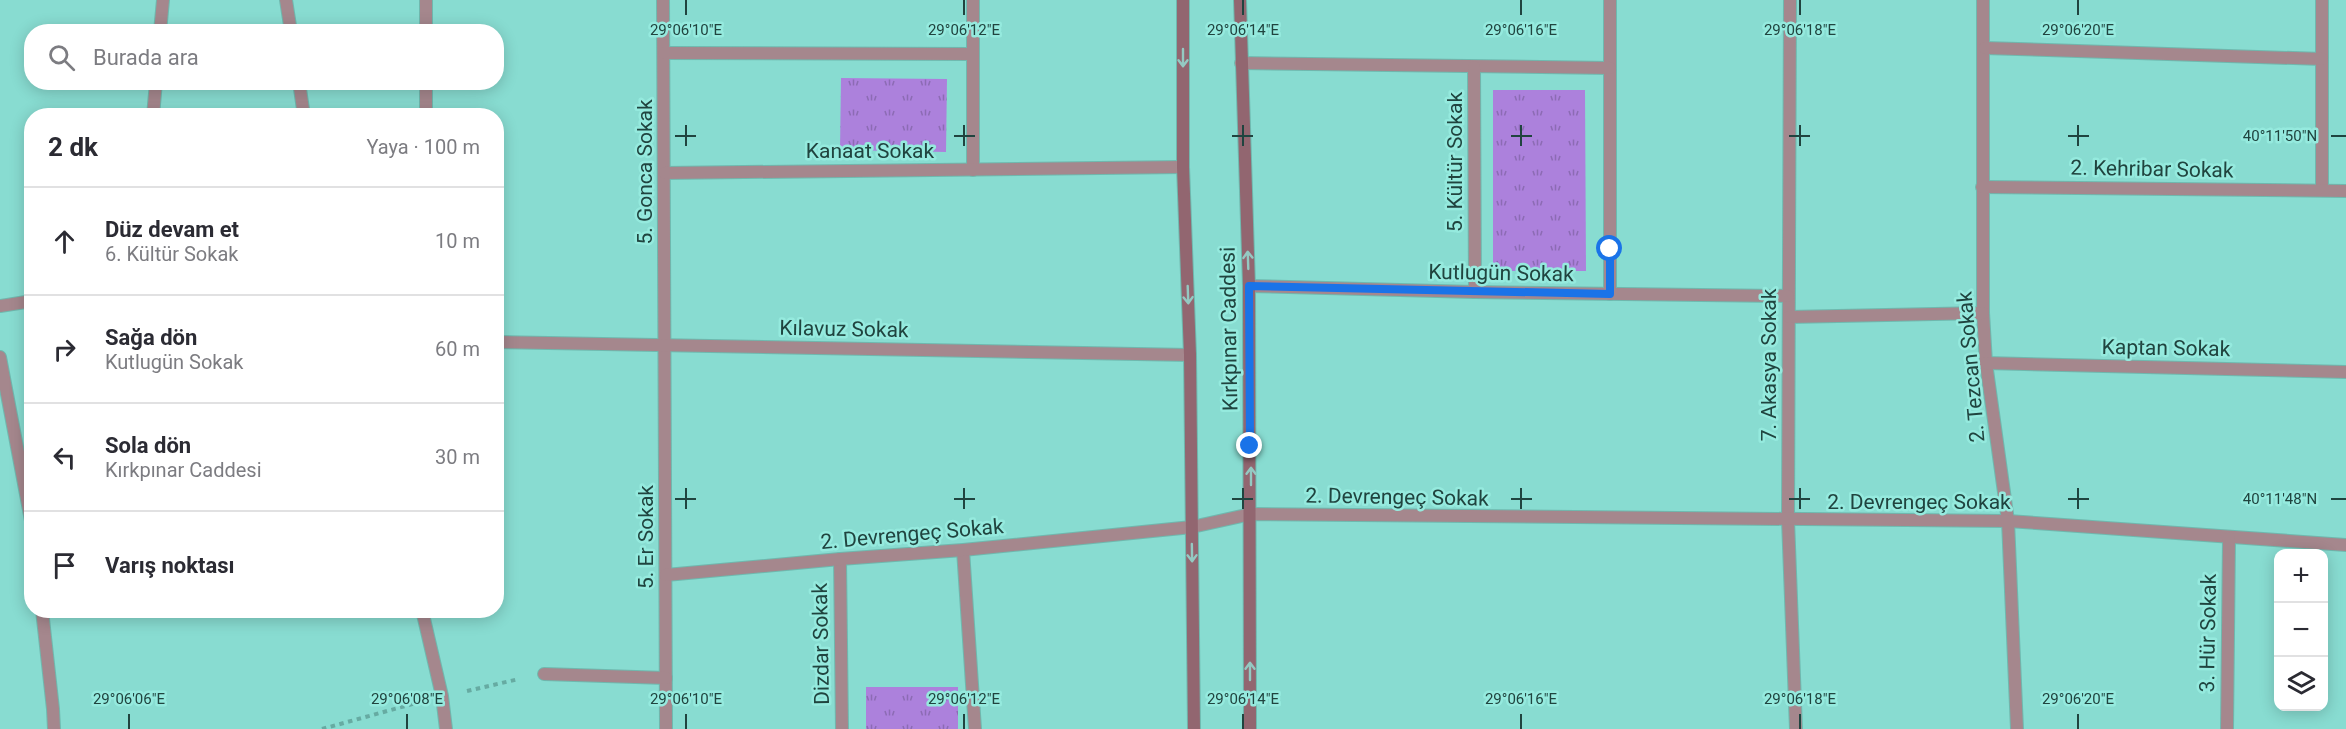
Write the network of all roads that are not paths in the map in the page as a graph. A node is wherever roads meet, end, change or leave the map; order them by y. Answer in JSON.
{"nodes":[{"id":1,"x":163,"y":0,"type":"edge"},
{"id":2,"x":286,"y":0,"type":"edge"},
{"id":3,"x":426,"y":0,"type":"edge"},
{"id":4,"x":663,"y":0,"type":"edge"},
{"id":5,"x":973,"y":0,"type":"edge"},
{"id":6,"x":1183,"y":0,"type":"edge"},
{"id":7,"x":1240,"y":0,"type":"edge"},
{"id":8,"x":1610,"y":0,"type":"edge"},
{"id":9,"x":1790,"y":0,"type":"edge"},
{"id":10,"x":1983,"y":0,"type":"edge"},
{"id":11,"x":2322,"y":0,"type":"edge"},
{"id":12,"x":161,"y":24,"type":"edge"},
{"id":13,"x":290,"y":24,"type":"edge"},
{"id":14,"x":426,"y":24,"type":"edge"},
{"id":15,"x":1984,"y":48,"type":"junction"},
{"id":16,"x":664,"y":53,"type":"junction"},
{"id":17,"x":972,"y":54,"type":"junction"},
{"id":18,"x":2322,"y":59,"type":"junction"},
{"id":19,"x":1241,"y":63,"type":"junction"},
{"id":20,"x":1474,"y":67,"type":"junction"},
{"id":21,"x":1610,"y":68,"type":"junction"},
{"id":22,"x":155,"y":90,"type":"edge"},
{"id":23,"x":300,"y":90,"type":"edge"},
{"id":24,"x":426,"y":90,"type":"edge"},
{"id":25,"x":154,"y":108,"type":"edge"},
{"id":26,"x":303,"y":108,"type":"edge"},
{"id":27,"x":426,"y":108,"type":"edge"},
{"id":28,"x":1183,"y":167,"type":"junction"},
{"id":29,"x":973,"y":170,"type":"junction"},
{"id":30,"x":665,"y":173,"type":"junction"},
{"id":31,"x":1982,"y":187,"type":"junction"},
{"id":32,"x":2322,"y":190,"type":"junction"},
{"id":33,"x":2346,"y":191,"type":"edge"},
{"id":34,"x":1249,"y":286,"type":"junction"},
{"id":35,"x":1475,"y":292,"type":"junction"},
{"id":36,"x":1610,"y":294,"type":"junction"},
{"id":37,"x":1788,"y":296,"type":"junction"},
{"id":38,"x":24,"y":302,"type":"edge"},
{"id":39,"x":0,"y":306,"type":"edge"},
{"id":40,"x":1983,"y":313,"type":"junction"},
{"id":41,"x":1789,"y":317,"type":"junction"},
{"id":42,"x":504,"y":342,"type":"edge"},
{"id":43,"x":664,"y":345,"type":"junction"},
{"id":44,"x":1190,"y":355,"type":"junction"},
{"id":45,"x":0,"y":357,"type":"edge"},
{"id":46,"x":1986,"y":363,"type":"junction"},
{"id":47,"x":2346,"y":372,"type":"edge"},
{"id":48,"x":24,"y":484,"type":"edge"},
{"id":49,"x":1251,"y":514,"type":"junction"},
{"id":50,"x":1788,"y":520,"type":"junction"},
{"id":51,"x":2008,"y":521,"type":"junction"},
{"id":52,"x":1192,"y":527,"type":"junction"},
{"id":53,"x":2229,"y":538,"type":"junction"},
{"id":54,"x":2346,"y":545,"type":"edge"},
{"id":55,"x":963,"y":550,"type":"junction"},
{"id":56,"x":840,"y":559,"type":"junction"},
{"id":57,"x":666,"y":575,"type":"junction"},
{"id":58,"x":43,"y":618,"type":"edge"},
{"id":59,"x":424,"y":618,"type":"edge"},
{"id":60,"x":544,"y":674,"type":"dead end"},
{"id":61,"x":666,"y":678,"type":"junction"},
{"id":62,"x":54,"y":729,"type":"edge"},
{"id":63,"x":446,"y":729,"type":"edge"},
{"id":64,"x":666,"y":729,"type":"edge"},
{"id":65,"x":842,"y":729,"type":"edge"},
{"id":66,"x":975,"y":729,"type":"edge"},
{"id":67,"x":1194,"y":729,"type":"edge"},
{"id":68,"x":1250,"y":729,"type":"edge"},
{"id":69,"x":1796,"y":729,"type":"edge"},
{"id":70,"x":2017,"y":729,"type":"edge"},
{"id":71,"x":2227,"y":729,"type":"edge"}],
"edges":[{"from":1,"to":12,"type":"street"},
{"from":2,"to":13,"type":"street"},
{"from":3,"to":14,"type":"street"},
{"from":4,"to":16,"type":"street","name":"5. Gonca Sokak"},
{"from":5,"to":17,"type":"street"},
{"from":6,"to":28,"type":"main road","name":"Kırkpınar Caddesi","one_way":true},
{"from":7,"to":19,"type":"main road","name":"Kırkpınar Caddesi"},
{"from":8,"to":21,"type":"street"},
{"from":9,"to":37,"type":"street","name":"7. Akasya Sokak"},
{"from":10,"to":15,"type":"street","name":"2. Tezcan Sokak"},
{"from":11,"to":18,"type":"street"},
{"from":15,"to":18,"type":"street"},
{"from":15,"to":31,"type":"street","name":"2. Tezcan Sokak"},
{"from":16,"to":17,"type":"street"},
{"from":16,"to":30,"type":"street","name":"5. Gonca Sokak"},
{"from":17,"to":29,"type":"street"},
{"from":18,"to":32,"type":"street"},
{"from":19,"to":20,"type":"street"},
{"from":34,"to":19,"type":"main road","name":"Kırkpınar Caddesi","one_way":true},
{"from":20,"to":21,"type":"street"},
{"from":20,"to":35,"type":"street","name":"5. Kültür Sokak"},
{"from":21,"to":36,"type":"street"},
{"from":22,"to":25,"type":"street"},
{"from":23,"to":26,"type":"street"},
{"from":24,"to":27,"type":"street"},
{"from":28,"to":29,"type":"street","name":"Kanaat Sokak"},
{"from":28,"to":44,"type":"main road","name":"Kırkpınar Caddesi","one_way":true},
{"from":29,"to":30,"type":"street","name":"Kanaat Sokak"},
{"from":30,"to":43,"type":"street","name":"5. Gonca Sokak"},
{"from":31,"to":32,"type":"street","name":"2. Kehribar Sokak"},
{"from":31,"to":40,"type":"street","name":"2. Tezcan Sokak"},
{"from":32,"to":33,"type":"street","name":"2. Kehribar Sokak"},
{"from":34,"to":35,"type":"street","name":"Kutlugün Sokak"},
{"from":49,"to":34,"type":"main road","name":"Kırkpınar Caddesi","one_way":true},
{"from":35,"to":36,"type":"street","name":"Kutlugün Sokak"},
{"from":36,"to":37,"type":"street","name":"Kutlugün Sokak"},
{"from":37,"to":41,"type":"street","name":"7. Akasya Sokak"},
{"from":38,"to":39,"type":"street"},
{"from":40,"to":41,"type":"street"},
{"from":40,"to":46,"type":"street","name":"2. Tezcan Sokak"},
{"from":41,"to":50,"type":"street","name":"7. Akasya Sokak"},
{"from":42,"to":43,"type":"street","name":"Kılavuz Sokak"},
{"from":43,"to":44,"type":"street","name":"Kılavuz Sokak"},
{"from":43,"to":57,"type":"street","name":"5. Er Sokak"},
{"from":44,"to":52,"type":"main road","name":"Kırkpınar Caddesi"},
{"from":45,"to":48,"type":"street"},
{"from":46,"to":47,"type":"street","name":"Kaptan Sokak"},
{"from":46,"to":51,"type":"street","name":"2. Tezcan Sokak"},
{"from":49,"to":50,"type":"street","name":"2. Devrengeç Sokak"},
{"from":49,"to":52,"type":"street","name":"2. Devrengeç Sokak"},
{"from":68,"to":49,"type":"main road","name":"Kırkpınar Caddesi","one_way":true},
{"from":50,"to":51,"type":"street","name":"2. Devrengeç Sokak"},
{"from":50,"to":69,"type":"street","name":"7. Akasya Sokak"},
{"from":51,"to":53,"type":"street","name":"2. Devrengeç Sokak"},
{"from":51,"to":70,"type":"street","name":"2. Tezcan Sokak"},
{"from":52,"to":55,"type":"street","name":"2. Devrengeç Sokak"},
{"from":52,"to":67,"type":"main road","name":"Kırkpınar Caddesi","one_way":true},
{"from":53,"to":54,"type":"street","name":"2. Devrengeç Sokak"},
{"from":53,"to":71,"type":"street","name":"3. Hür Sokak"},
{"from":55,"to":56,"type":"street","name":"2. Devrengeç Sokak"},
{"from":55,"to":66,"type":"street"},
{"from":56,"to":57,"type":"street","name":"2. Devrengeç Sokak"},
{"from":56,"to":65,"type":"street","name":"Dizdar Sokak"},
{"from":57,"to":61,"type":"street","name":"5. Er Sokak"},
{"from":58,"to":62,"type":"street"},
{"from":59,"to":63,"type":"street"},
{"from":60,"to":61,"type":"street"},
{"from":61,"to":64,"type":"street","name":"5. Er Sokak"}]}
